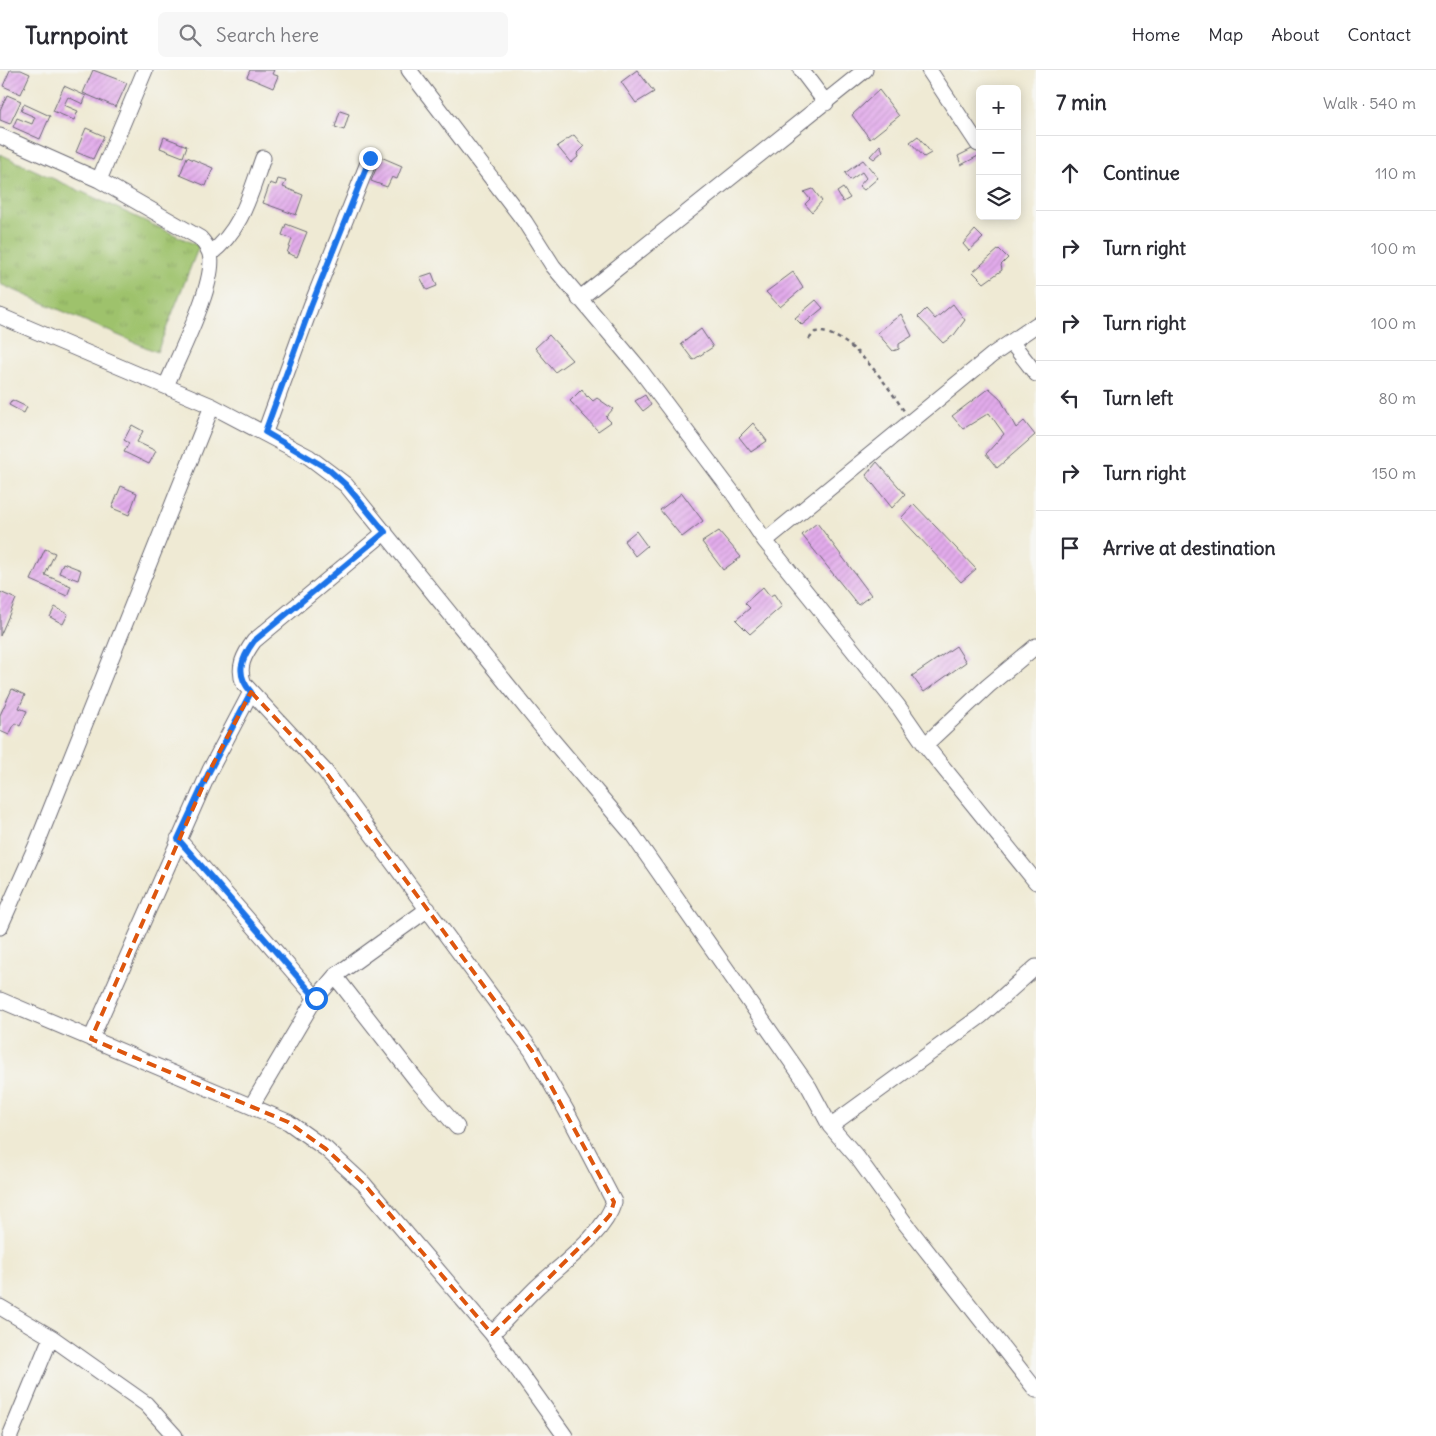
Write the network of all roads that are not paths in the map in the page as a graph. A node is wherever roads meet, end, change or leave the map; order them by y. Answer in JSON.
{"nodes":[{"id":1,"x":145,"y":70,"type":"edge"},
{"id":2,"x":409,"y":70,"type":"edge"},
{"id":3,"x":801,"y":70,"type":"edge"},
{"id":4,"x":865,"y":70,"type":"edge"},
{"id":5,"x":928,"y":70,"type":"edge"},
{"id":6,"x":826,"y":103,"type":"junction"},
{"id":7,"x":0,"y":136,"type":"edge"},
{"id":8,"x":976,"y":141,"type":"edge"},
{"id":9,"x":263,"y":158,"type":"dead end"},
{"id":10,"x":370,"y":158,"type":"dead end"},
{"id":11,"x":99,"y":180,"type":"junction"},
{"id":12,"x":210,"y":254,"type":"junction"},
{"id":13,"x":579,"y":298,"type":"junction"},
{"id":14,"x":0,"y":316,"type":"edge"},
{"id":15,"x":1036,"y":325,"type":"edge"},
{"id":16,"x":1012,"y":343,"type":"junction"},
{"id":17,"x":1036,"y":374,"type":"edge"},
{"id":18,"x":166,"y":386,"type":"junction"},
{"id":19,"x":212,"y":406,"type":"junction"},
{"id":20,"x":265,"y":432,"type":"junction"},
{"id":21,"x":385,"y":532,"type":"junction"},
{"id":22,"x":764,"y":540,"type":"junction"},
{"id":23,"x":1036,"y":646,"type":"edge"},
{"id":24,"x":251,"y":692,"type":"junction"},
{"id":25,"x":925,"y":745,"type":"junction"},
{"id":26,"x":178,"y":839,"type":"junction"},
{"id":27,"x":1036,"y":882,"type":"edge"},
{"id":28,"x":428,"y":909,"type":"junction"},
{"id":29,"x":0,"y":927,"type":"edge"},
{"id":30,"x":1036,"y":966,"type":"edge"},
{"id":31,"x":335,"y":976,"type":"junction"},
{"id":32,"x":316,"y":998,"type":"junction"},
{"id":33,"x":0,"y":1000,"type":"edge"},
{"id":34,"x":91,"y":1039,"type":"junction"},
{"id":35,"x":252,"y":1105,"type":"junction"},
{"id":36,"x":830,"y":1126,"type":"junction"},
{"id":37,"x":457,"y":1128,"type":"dead end"},
{"id":38,"x":0,"y":1307,"type":"edge"},
{"id":39,"x":492,"y":1334,"type":"junction"},
{"id":40,"x":51,"y":1337,"type":"junction"},
{"id":41,"x":1036,"y":1390,"type":"edge"},
{"id":42,"x":10,"y":1436,"type":"edge"},
{"id":43,"x":175,"y":1436,"type":"edge"},
{"id":44,"x":565,"y":1436,"type":"edge"}],
"edges":[{"from":1,"to":11,"type":"street"},
{"from":2,"to":13,"type":"street"},
{"from":3,"to":6,"type":"street"},
{"from":4,"to":6,"type":"street"},
{"from":5,"to":8,"type":"street"},
{"from":6,"to":13,"type":"street"},
{"from":7,"to":11,"type":"street"},
{"from":9,"to":12,"type":"street"},
{"from":10,"to":20,"type":"street"},
{"from":11,"to":12,"type":"street"},
{"from":12,"to":18,"type":"street"},
{"from":13,"to":22,"type":"street"},
{"from":14,"to":18,"type":"street"},
{"from":15,"to":16,"type":"street"},
{"from":16,"to":17,"type":"street"},
{"from":16,"to":22,"type":"street"},
{"from":18,"to":19,"type":"street"},
{"from":19,"to":20,"type":"street"},
{"from":19,"to":29,"type":"street"},
{"from":20,"to":21,"type":"street"},
{"from":21,"to":24,"type":"street"},
{"from":21,"to":36,"type":"street"},
{"from":22,"to":25,"type":"street"},
{"from":23,"to":25,"type":"street"},
{"from":24,"to":26,"type":"street"},
{"from":24,"to":28,"type":"street"},
{"from":25,"to":27,"type":"street"},
{"from":26,"to":32,"type":"street"},
{"from":26,"to":34,"type":"street"},
{"from":28,"to":31,"type":"street"},
{"from":28,"to":39,"type":"street"},
{"from":30,"to":36,"type":"street"},
{"from":31,"to":32,"type":"street"},
{"from":31,"to":37,"type":"street"},
{"from":32,"to":35,"type":"street"},
{"from":33,"to":34,"type":"street"},
{"from":34,"to":35,"type":"street"},
{"from":35,"to":39,"type":"street"},
{"from":36,"to":41,"type":"street"},
{"from":38,"to":40,"type":"street"},
{"from":39,"to":44,"type":"street"},
{"from":40,"to":42,"type":"street"},
{"from":40,"to":43,"type":"street"}]}
